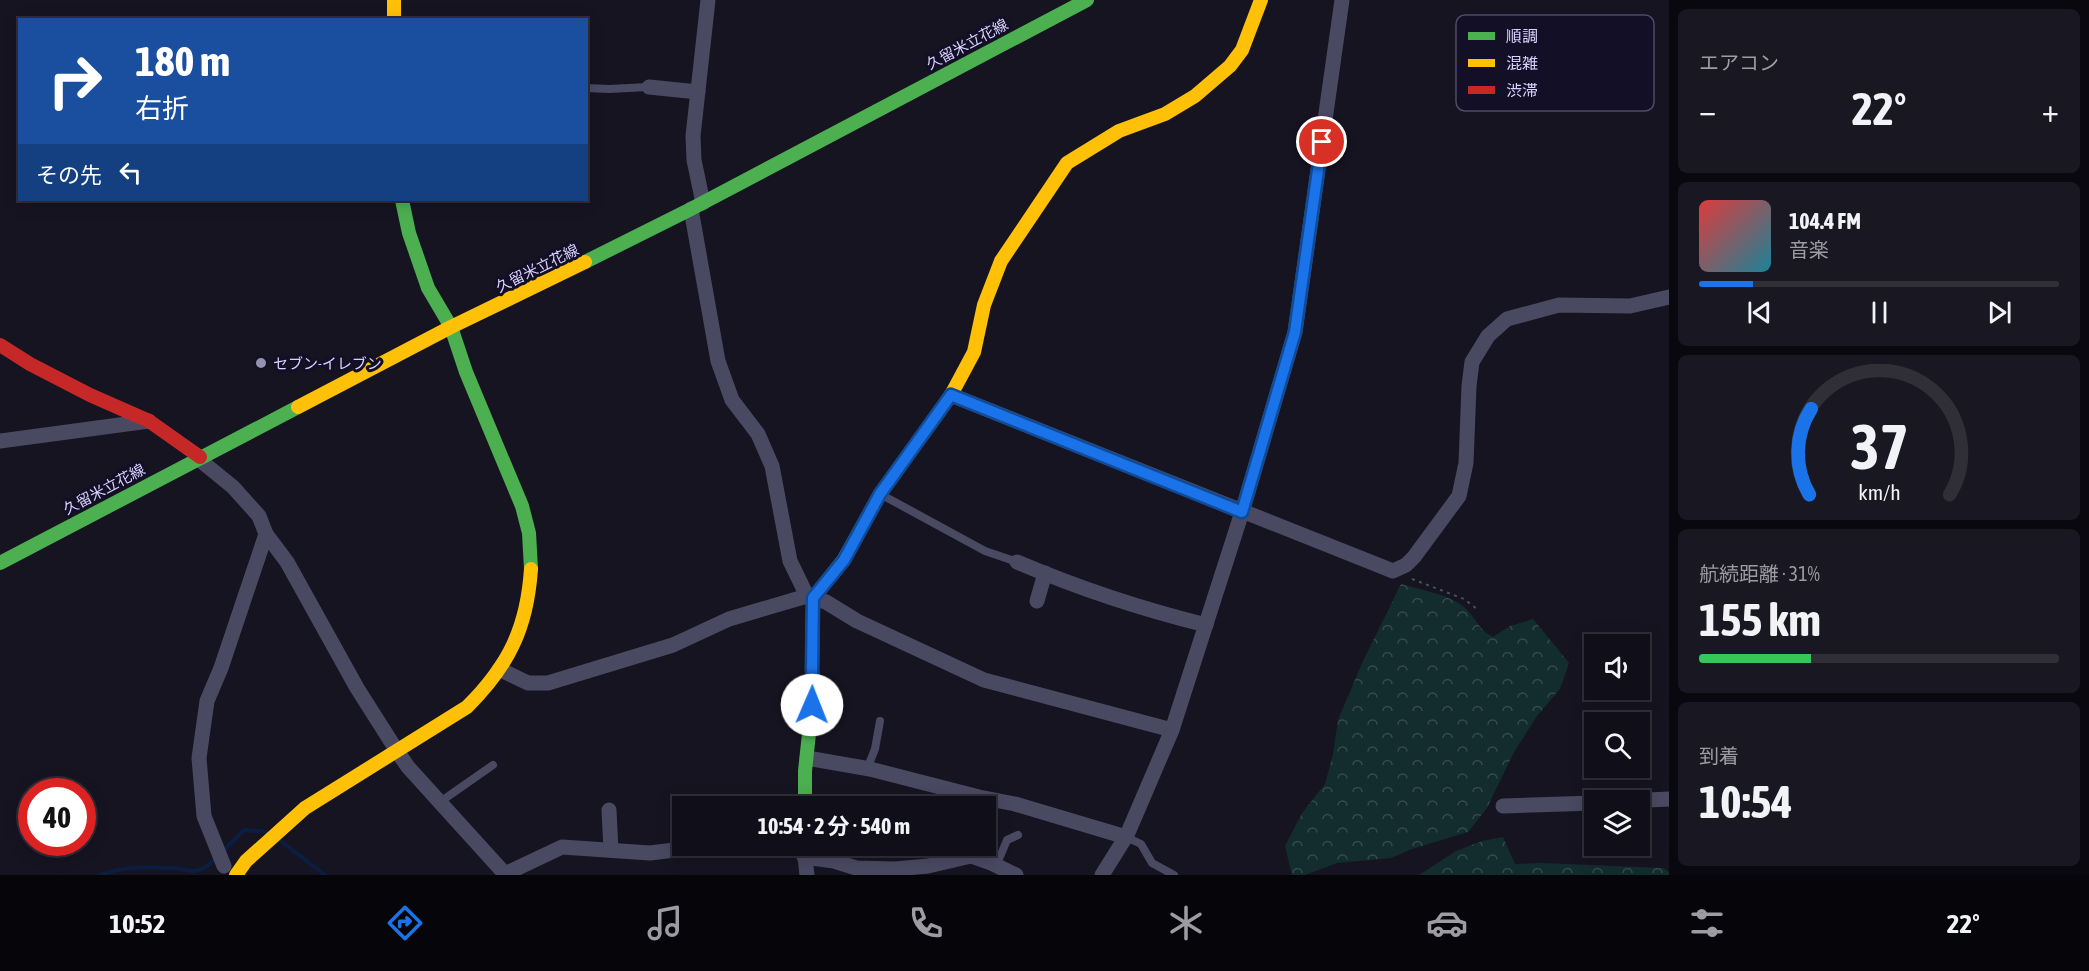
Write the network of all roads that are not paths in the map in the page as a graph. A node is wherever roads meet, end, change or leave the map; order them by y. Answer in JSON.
{"nodes":[{"id":1,"x":394,"y":0,"type":"edge"},
{"id":2,"x":708,"y":0,"type":"edge"},
{"id":3,"x":1087,"y":0,"type":"edge"},
{"id":4,"x":1261,"y":0,"type":"edge"},
{"id":5,"x":1342,"y":0,"type":"edge"},
{"id":6,"x":394,"y":18,"type":"edge"},
{"id":7,"x":649,"y":87,"type":"joint"},
{"id":8,"x":588,"y":88,"type":"edge"},
{"id":9,"x":698,"y":92,"type":"junction"},
{"id":10,"x":402,"y":201,"type":"edge"},
{"id":11,"x":697,"y":206,"type":"junction"},
{"id":12,"x":1669,"y":297,"type":"edge"},
{"id":13,"x":450,"y":327,"type":"junction"},
{"id":14,"x":0,"y":345,"type":"edge"},
{"id":15,"x":951,"y":395,"type":"junction"},
{"id":16,"x":149,"y":421,"type":"junction"},
{"id":17,"x":0,"y":441,"type":"edge"},
{"id":18,"x":200,"y":457,"type":"junction"},
{"id":19,"x":880,"y":494,"type":"junction"},
{"id":20,"x":1242,"y":512,"type":"junction"},
{"id":21,"x":266,"y":534,"type":"junction"},
{"id":22,"x":1017,"y":562,"type":"joint"},
{"id":23,"x":0,"y":563,"type":"edge"},
{"id":24,"x":1045,"y":573,"type":"junction"},
{"id":25,"x":810,"y":597,"type":"junction"},
{"id":26,"x":1037,"y":601,"type":"dead end"},
{"id":27,"x":1206,"y":625,"type":"junction"},
{"id":28,"x":499,"y":669,"type":"junction"},
{"id":29,"x":880,"y":721,"type":"dead end"},
{"id":30,"x":1172,"y":730,"type":"junction"},
{"id":31,"x":398,"y":751,"type":"junction"},
{"id":32,"x":807,"y":758,"type":"junction"},
{"id":33,"x":493,"y":765,"type":"dead end"},
{"id":34,"x":867,"y":769,"type":"junction"},
{"id":35,"x":805,"y":796,"type":"edge"},
{"id":36,"x":1669,"y":799,"type":"edge"},
{"id":37,"x":1650,"y":800,"type":"edge"},
{"id":38,"x":440,"y":802,"type":"junction"},
{"id":39,"x":1584,"y":802,"type":"edge"},
{"id":40,"x":1503,"y":806,"type":"dead end"},
{"id":41,"x":609,"y":810,"type":"dead end"},
{"id":42,"x":1018,"y":835,"type":"dead end"},
{"id":43,"x":1126,"y":837,"type":"junction"},
{"id":44,"x":611,"y":850,"type":"junction"},
{"id":45,"x":672,"y":850,"type":"edge"},
{"id":46,"x":805,"y":856,"type":"edge"},
{"id":47,"x":819,"y":856,"type":"edge"},
{"id":48,"x":971,"y":856,"type":"edge"},
{"id":49,"x":971,"y":856,"type":"edge"},
{"id":50,"x":996,"y":866,"type":"junction"},
{"id":51,"x":230,"y":871,"type":"edge"},
{"id":52,"x":505,"y":874,"type":"edge"},
{"id":53,"x":807,"y":875,"type":"edge"},
{"id":54,"x":1016,"y":875,"type":"edge"},
{"id":55,"x":1102,"y":875,"type":"edge"},
{"id":56,"x":1174,"y":875,"type":"edge"}],
"edges":[{"from":1,"to":6,"type":"street"},
{"from":2,"to":9,"type":"street"},
{"from":3,"to":11,"type":"street","name":"久留米立花線"},
{"from":4,"to":15,"type":"street"},
{"from":5,"to":20,"type":"street"},
{"from":7,"to":8,"type":"lane"},
{"from":7,"to":9,"type":"street"},
{"from":9,"to":11,"type":"street"},
{"from":10,"to":13,"type":"street"},
{"from":11,"to":13,"type":"street","name":"久留米立花線"},
{"from":11,"to":25,"type":"street"},
{"from":12,"to":20,"type":"street"},
{"from":13,"to":18,"type":"street","name":"久留米立花線"},
{"from":13,"to":28,"type":"street"},
{"from":14,"to":16,"type":"street"},
{"from":15,"to":19,"type":"street"},
{"from":15,"to":20,"type":"street"},
{"from":16,"to":17,"type":"street"},
{"from":16,"to":18,"type":"street"},
{"from":18,"to":21,"type":"street"},
{"from":18,"to":23,"type":"street","name":"久留米立花線"},
{"from":19,"to":22,"type":"lane"},
{"from":19,"to":25,"type":"street"},
{"from":20,"to":27,"type":"street"},
{"from":21,"to":31,"type":"street"},
{"from":21,"to":51,"type":"street"},
{"from":22,"to":24,"type":"street"},
{"from":24,"to":26,"type":"street"},
{"from":24,"to":27,"type":"street"},
{"from":25,"to":28,"type":"street"},
{"from":25,"to":30,"type":"street"},
{"from":25,"to":32,"type":"street"},
{"from":27,"to":30,"type":"street"},
{"from":28,"to":31,"type":"street"},
{"from":29,"to":34,"type":"lane"},
{"from":30,"to":43,"type":"street"},
{"from":31,"to":38,"type":"street"},
{"from":31,"to":51,"type":"street"},
{"from":32,"to":34,"type":"street"},
{"from":32,"to":35,"type":"street"},
{"from":33,"to":38,"type":"lane"},
{"from":34,"to":43,"type":"street"},
{"from":36,"to":37,"type":"street"},
{"from":38,"to":52,"type":"street"},
{"from":39,"to":40,"type":"street"},
{"from":41,"to":44,"type":"street"},
{"from":42,"to":50,"type":"lane"},
{"from":43,"to":55,"type":"street"},
{"from":43,"to":56,"type":"lane"},
{"from":44,"to":45,"type":"street"},
{"from":44,"to":52,"type":"street"},
{"from":46,"to":53,"type":"street"},
{"from":47,"to":48,"type":"street"},
{"from":49,"to":50,"type":"street"},
{"from":50,"to":54,"type":"street"}]}
